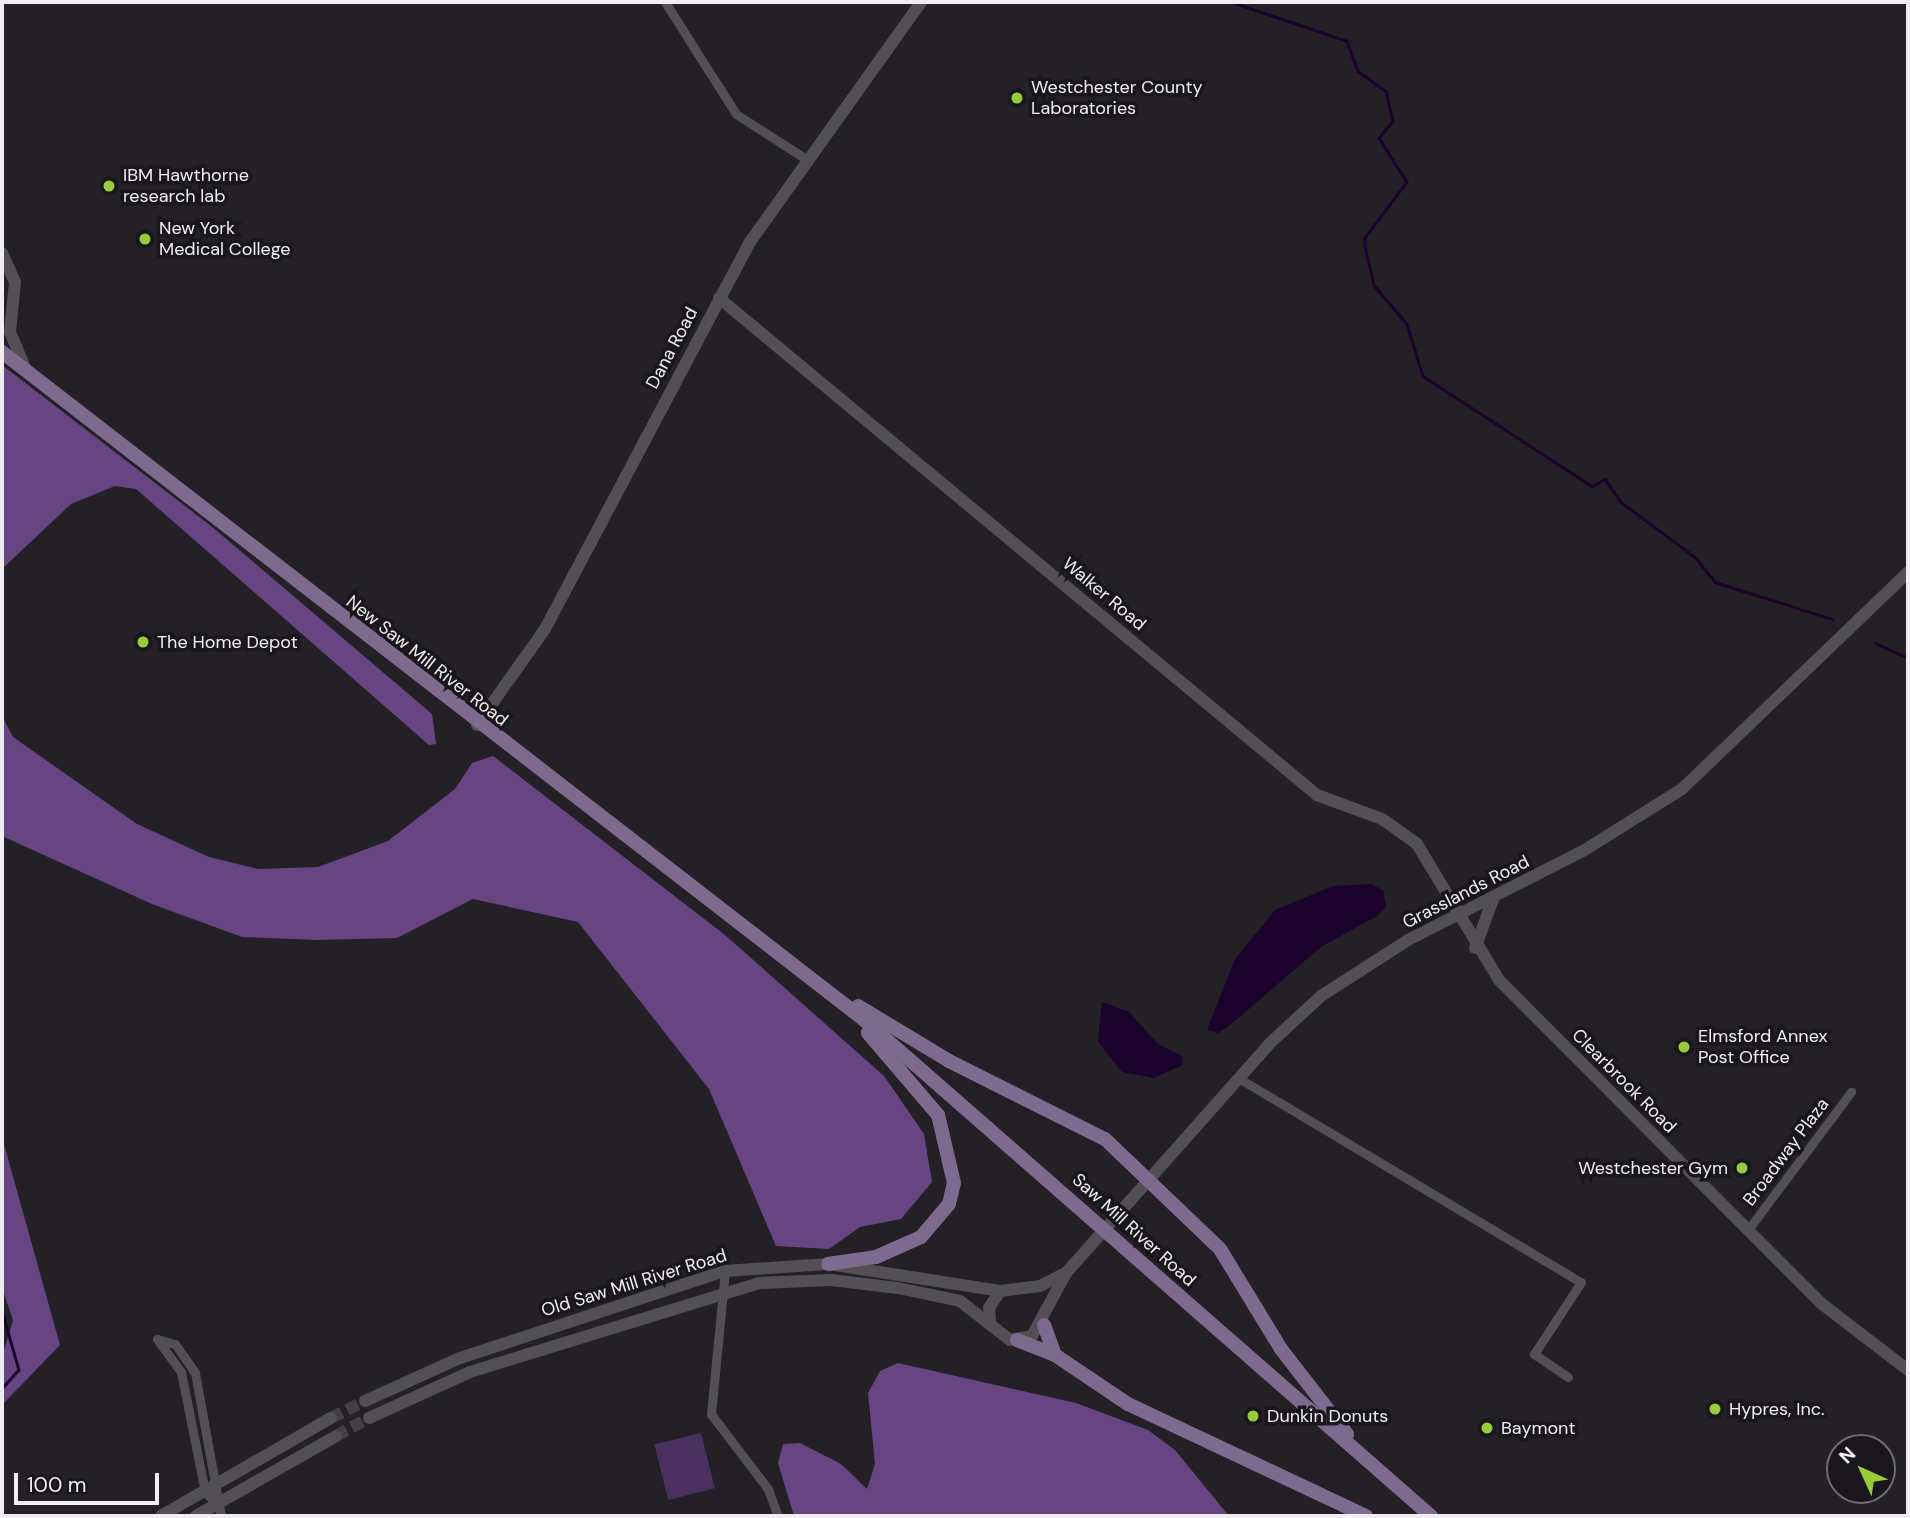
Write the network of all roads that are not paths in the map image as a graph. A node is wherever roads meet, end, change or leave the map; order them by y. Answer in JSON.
{"nodes":[{"id":1,"x":665,"y":2,"type":"edge"},
{"id":2,"x":921,"y":2,"type":"edge"},
{"id":3,"x":806,"y":159,"type":"junction"},
{"id":4,"x":2,"y":253,"type":"edge"},
{"id":5,"x":719,"y":298,"type":"junction"},
{"id":6,"x":12,"y":311,"type":"junction"},
{"id":7,"x":2,"y":325,"type":"edge"},
{"id":8,"x":2,"y":352,"type":"edge"},
{"id":9,"x":26,"y":370,"type":"junction"},
{"id":10,"x":1908,"y":572,"type":"edge"},
{"id":11,"x":477,"y":725,"type":"junction"},
{"id":12,"x":1495,"y":895,"type":"junction"},
{"id":13,"x":1456,"y":914,"type":"junction"},
{"id":14,"x":1475,"y":948,"type":"junction"},
{"id":15,"x":809,"y":976,"type":"junction"},
{"id":16,"x":1240,"y":1079,"type":"junction"},
{"id":17,"x":1851,"y":1091,"type":"dead end"},
{"id":18,"x":1150,"y":1181,"type":"junction"},
{"id":19,"x":1747,"y":1231,"type":"junction"},
{"id":20,"x":828,"y":1264,"type":"junction"},
{"id":21,"x":725,"y":1271,"type":"junction"},
{"id":22,"x":1066,"y":1273,"type":"junction"},
{"id":23,"x":1027,"y":1288,"type":"junction"},
{"id":24,"x":728,"y":1290,"type":"junction"},
{"id":25,"x":1000,"y":1291,"type":"junction"},
{"id":26,"x":1047,"y":1309,"type":"junction"},
{"id":27,"x":989,"y":1321,"type":"junction"},
{"id":28,"x":1044,"y":1325,"type":"junction"},
{"id":29,"x":1017,"y":1340,"type":"junction"},
{"id":30,"x":1055,"y":1355,"type":"junction"},
{"id":31,"x":1908,"y":1370,"type":"edge"},
{"id":32,"x":1568,"y":1377,"type":"dead end"},
{"id":33,"x":365,"y":1401,"type":"tunnel mouth"},
{"id":34,"x":331,"y":1418,"type":"tunnel mouth"},
{"id":35,"x":369,"y":1418,"type":"tunnel mouth"},
{"id":36,"x":336,"y":1436,"type":"tunnel mouth"},
{"id":37,"x":219,"y":1483,"type":"junction"},
{"id":38,"x":1401,"y":1491,"type":"junction"},
{"id":39,"x":205,"y":1492,"type":"junction"},
{"id":40,"x":219,"y":1510,"type":"edge"},
{"id":41,"x":160,"y":1516,"type":"edge"},
{"id":42,"x":196,"y":1516,"type":"edge"},
{"id":43,"x":778,"y":1516,"type":"edge"},
{"id":44,"x":1366,"y":1516,"type":"edge"},
{"id":45,"x":1430,"y":1516,"type":"edge"}],
"edges":[{"from":1,"to":3,"type":"street"},
{"from":2,"to":3,"type":"street","name":"Dana Road"},
{"from":3,"to":5,"type":"street","name":"Dana Road"},
{"from":4,"to":6,"type":"street"},
{"from":5,"to":11,"type":"street","name":"Dana Road"},
{"from":5,"to":13,"type":"street","name":"Walker Road"},
{"from":6,"to":7,"type":"street"},
{"from":6,"to":9,"type":"street"},
{"from":8,"to":9,"type":"main road"},
{"from":9,"to":11,"type":"main road","name":"New Saw Mill River Road"},
{"from":10,"to":12,"type":"street","name":"Grasslands Road"},
{"from":11,"to":15,"type":"main road","name":"New Saw Mill River Road"},
{"from":12,"to":13,"type":"street","name":"Grasslands Road"},
{"from":12,"to":14,"type":"street"},
{"from":13,"to":14,"type":"street","name":"Clearbrook Road"},
{"from":13,"to":16,"type":"street","name":"Grasslands Road"},
{"from":14,"to":19,"type":"street","name":"Clearbrook Road"},
{"from":15,"to":18,"type":"main road"},
{"from":15,"to":20,"type":"main road"},
{"from":15,"to":38,"type":"main road","name":"Saw Mill River Road"},
{"from":16,"to":18,"type":"street","name":"Grasslands Road"},
{"from":16,"to":32,"type":"street"},
{"from":17,"to":19,"type":"street","name":"Broadway Plaza"},
{"from":18,"to":22,"type":"street","name":"Grasslands Road"},
{"from":18,"to":38,"type":"main road"},
{"from":19,"to":31,"type":"street","name":"Clearbrook Road"},
{"from":20,"to":21,"type":"street","name":"Old Saw Mill River Road"},
{"from":20,"to":25,"type":"street","name":"Old Saw Mill River Road"},
{"from":21,"to":24,"type":"street"},
{"from":21,"to":33,"type":"street","name":"Old Saw Mill River Road"},
{"from":22,"to":23,"type":"street","name":"Old Saw Mill River Road"},
{"from":22,"to":26,"type":"street"},
{"from":23,"to":25,"type":"street","name":"Old Saw Mill River Road"},
{"from":23,"to":26,"type":"street"},
{"from":24,"to":27,"type":"street","name":"Old Saw Mill River Road"},
{"from":24,"to":35,"type":"street","name":"Old Saw Mill River Road"},
{"from":24,"to":43,"type":"street"},
{"from":25,"to":27,"type":"street"},
{"from":26,"to":28,"type":"street"},
{"from":27,"to":29,"type":"street","name":"Old Saw Mill River Road"},
{"from":28,"to":29,"type":"street"},
{"from":28,"to":30,"type":"main road"},
{"from":29,"to":30,"type":"main road"},
{"from":30,"to":44,"type":"main road"},
{"from":34,"to":37,"type":"street"},
{"from":36,"to":40,"type":"street"},
{"from":37,"to":39,"type":"street"},
{"from":37,"to":39,"type":"street"},
{"from":37,"to":40,"type":"street"},
{"from":38,"to":45,"type":"main road","name":"Saw Mill River Road"},
{"from":39,"to":40,"type":"street"},
{"from":39,"to":41,"type":"street"},
{"from":40,"to":42,"type":"street"}]}
